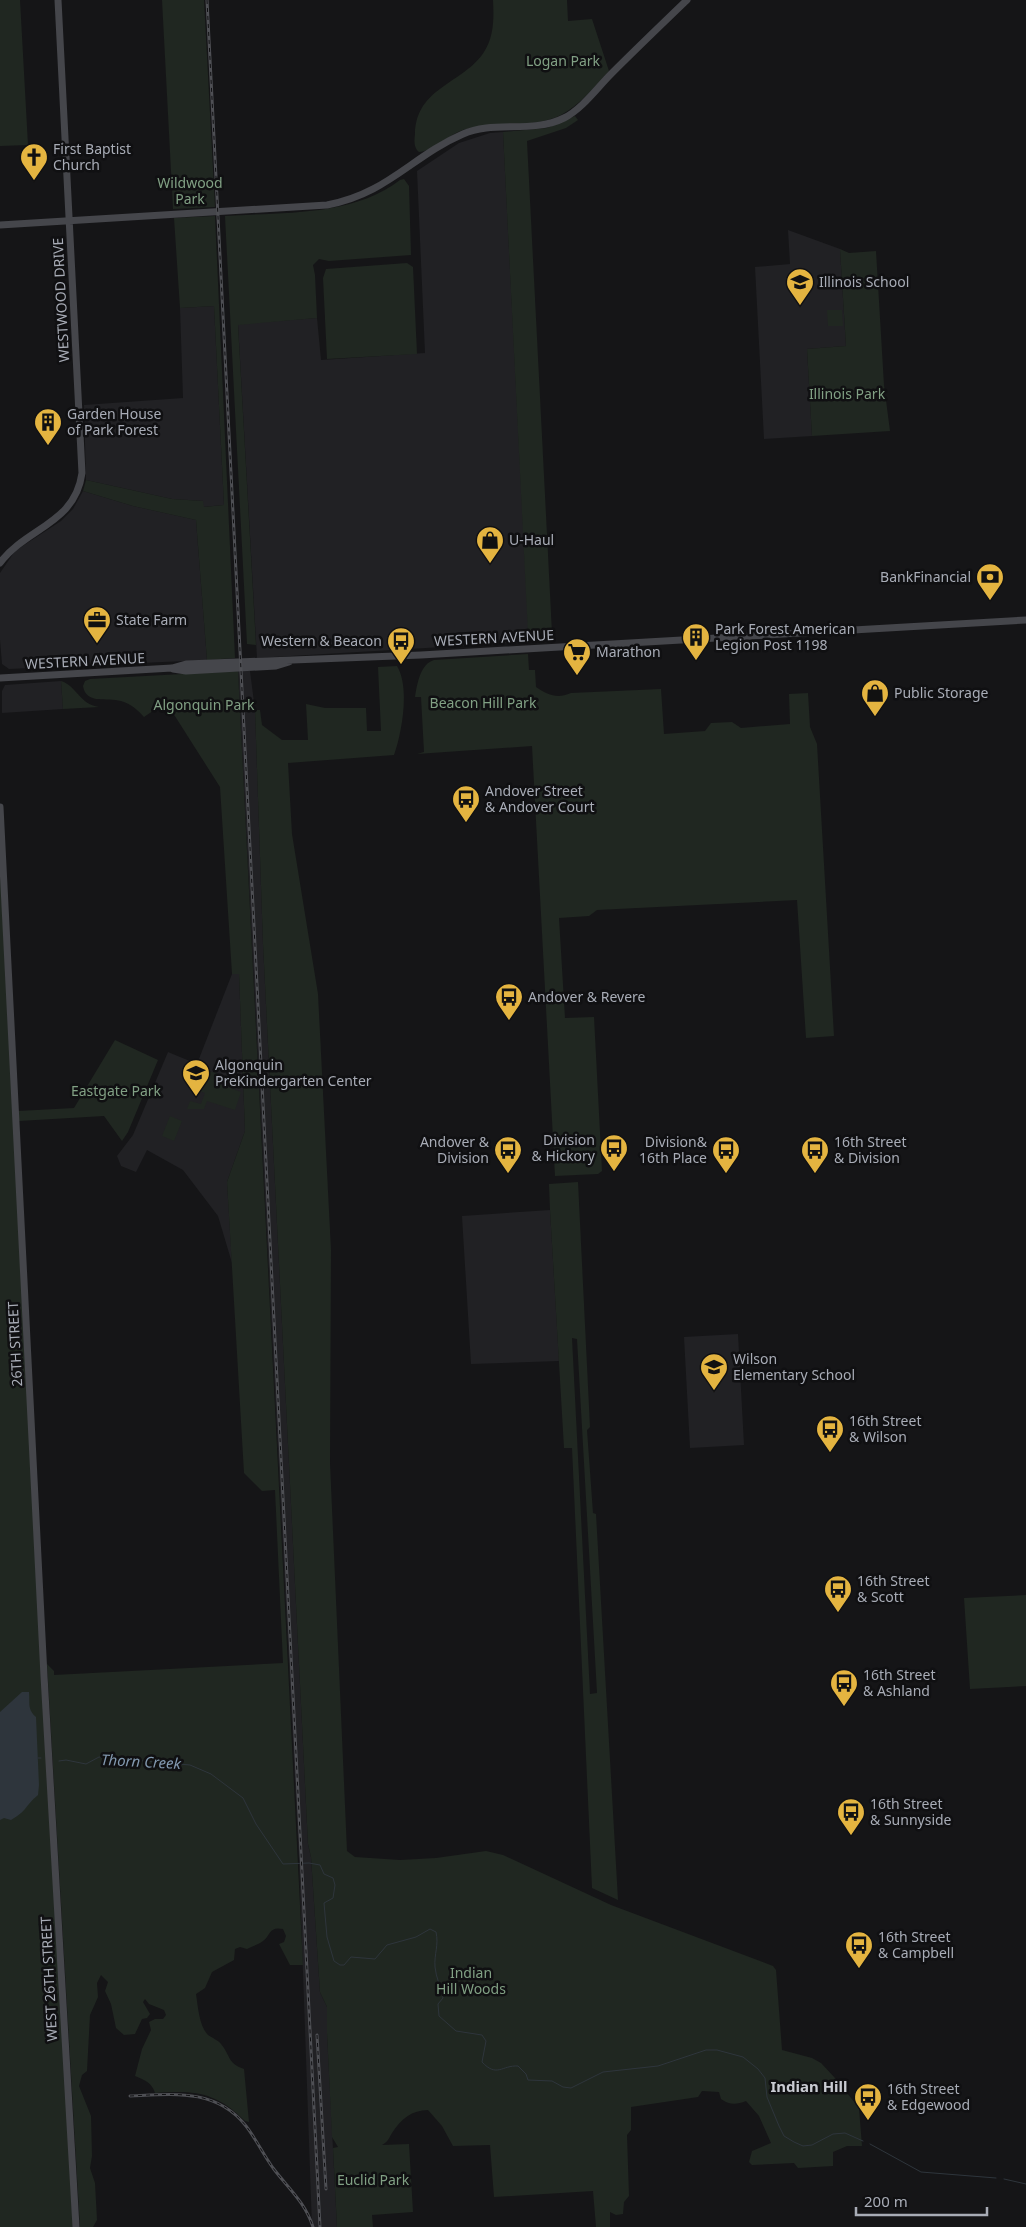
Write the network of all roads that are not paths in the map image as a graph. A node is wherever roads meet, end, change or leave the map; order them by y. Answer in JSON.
{"nodes":[{"id":1,"x":58,"y":0,"type":"edge"},
{"id":2,"x":687,"y":0,"type":"edge"},
{"id":3,"x":70,"y":220,"type":"junction"},
{"id":4,"x":0,"y":224,"type":"edge"},
{"id":5,"x":0,"y":562,"type":"edge"},
{"id":6,"x":1026,"y":620,"type":"edge"},
{"id":7,"x":0,"y":678,"type":"edge"},
{"id":8,"x":0,"y":807,"type":"edge"},
{"id":9,"x":48,"y":1729,"type":"joint"},
{"id":10,"x":76,"y":2227,"type":"edge"}],
"edges":[{"from":1,"to":3,"type":"street","name":"WESTWOOD DRIVE"},
{"from":2,"to":3,"type":"street"},
{"from":3,"to":4,"type":"street"},
{"from":3,"to":5,"type":"street","name":"WESTWOOD DRIVE"},
{"from":6,"to":7,"type":"street","name":"WESTERN AVENUE"},
{"from":8,"to":9,"type":"street","name":"26TH STREET"},
{"from":9,"to":10,"type":"street","name":"WEST 26TH STREET"}]}
